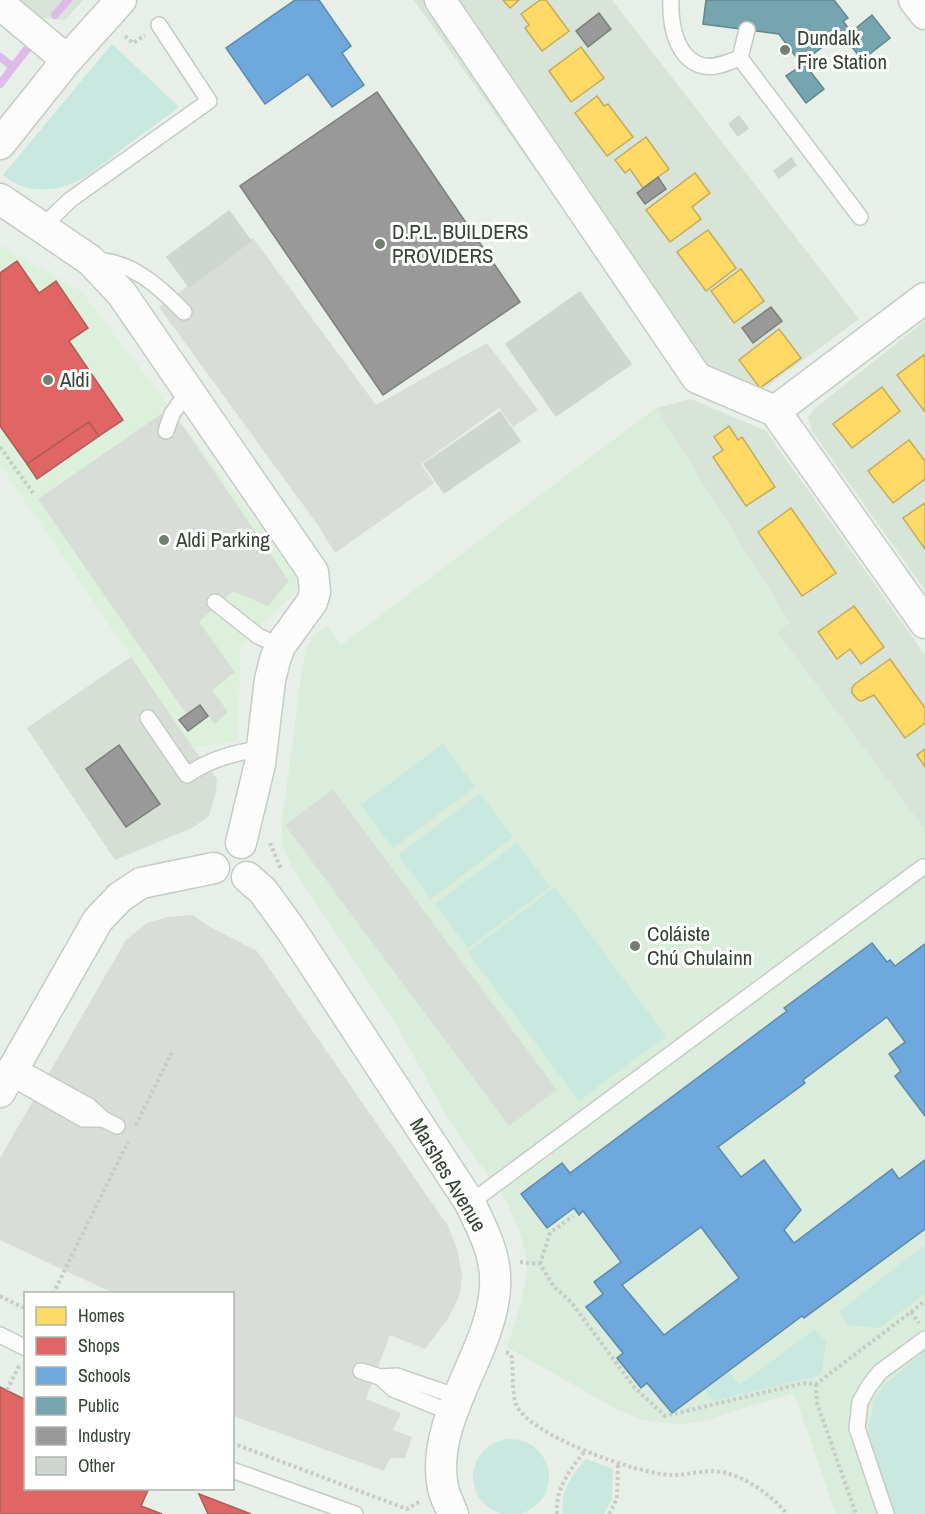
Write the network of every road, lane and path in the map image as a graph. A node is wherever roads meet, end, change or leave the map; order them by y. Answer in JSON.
{"nodes":[{"id":1,"x":440,"y":0,"type":"edge"},
{"id":2,"x":671,"y":0,"type":"edge"},
{"id":3,"x":914,"y":0,"type":"edge"},
{"id":4,"x":0,"y":4,"type":"edge"},
{"id":5,"x":119,"y":15,"type":"edge"},
{"id":6,"x":925,"y":15,"type":"edge"},
{"id":7,"x":159,"y":25,"type":"joint"},
{"id":8,"x":747,"y":30,"type":"dead end"},
{"id":9,"x":740,"y":58,"type":"junction"},
{"id":10,"x":67,"y":60,"type":"junction"},
{"id":11,"x":0,"y":144,"type":"edge"},
{"id":12,"x":0,"y":199,"type":"edge"},
{"id":13,"x":860,"y":217,"type":"dead end"},
{"id":14,"x":43,"y":226,"type":"junction"},
{"id":15,"x":90,"y":260,"type":"junction"},
{"id":16,"x":925,"y":298,"type":"edge"},
{"id":17,"x":184,"y":312,"type":"dead end"},
{"id":18,"x":188,"y":391,"type":"junction"},
{"id":19,"x":775,"y":411,"type":"junction"},
{"id":20,"x":166,"y":431,"type":"dead end"},
{"id":21,"x":0,"y":447,"type":"edge"},
{"id":22,"x":33,"y":493,"type":"dead end"},
{"id":23,"x":215,"y":602,"type":"dead end"},
{"id":24,"x":925,"y":623,"type":"edge"},
{"id":25,"x":280,"y":646,"type":"junction"},
{"id":26,"x":148,"y":718,"type":"dead end"},
{"id":27,"x":261,"y":750,"type":"junction"},
{"id":28,"x":270,"y":833,"type":"dead end"},
{"id":29,"x":241,"y":843,"type":"junction"},
{"id":30,"x":923,"y":867,"type":"dead end"},
{"id":31,"x":214,"y":868,"type":"junction"},
{"id":32,"x":284,"y":873,"type":"dead end"},
{"id":33,"x":247,"y":877,"type":"junction"},
{"id":34,"x":173,"y":1050,"type":"dead end"},
{"id":35,"x":8,"y":1078,"type":"edge"},
{"id":36,"x":110,"y":1122,"type":"dead end"},
{"id":37,"x":470,"y":1203,"type":"junction"},
{"id":38,"x":573,"y":1216,"type":"dead end"},
{"id":39,"x":540,"y":1264,"type":"junction"},
{"id":40,"x":511,"y":1265,"type":"dead end"},
{"id":41,"x":53,"y":1292,"type":"edge"},
{"id":42,"x":0,"y":1296,"type":"edge"},
{"id":43,"x":925,"y":1301,"type":"edge"},
{"id":44,"x":24,"y":1308,"type":"edge"},
{"id":45,"x":911,"y":1312,"type":"junction"},
{"id":46,"x":923,"y":1332,"type":"edge"},
{"id":47,"x":0,"y":1335,"type":"edge"},
{"id":48,"x":501,"y":1350,"type":"dead end"},
{"id":49,"x":24,"y":1354,"type":"edge"},
{"id":50,"x":361,"y":1371,"type":"dead end"},
{"id":51,"x":816,"y":1384,"type":"junction"},
{"id":52,"x":7,"y":1390,"type":"dead end"},
{"id":53,"x":455,"y":1405,"type":"junction"},
{"id":54,"x":234,"y":1444,"type":"edge"},
{"id":55,"x":585,"y":1451,"type":"junction"},
{"id":56,"x":618,"y":1463,"type":"junction"},
{"id":57,"x":234,"y":1471,"type":"edge"},
{"id":58,"x":448,"y":1501,"type":"edge"},
{"id":59,"x":355,"y":1514,"type":"edge"},
{"id":60,"x":557,"y":1514,"type":"edge"},
{"id":61,"x":609,"y":1514,"type":"edge"},
{"id":62,"x":787,"y":1514,"type":"edge"},
{"id":63,"x":856,"y":1514,"type":"edge"},
{"id":64,"x":886,"y":1514,"type":"edge"}],
"edges":[{"from":1,"to":19,"type":"street"},
{"from":2,"to":9,"type":"lane"},
{"from":3,"to":6,"type":"street"},
{"from":4,"to":10,"type":"street"},
{"from":5,"to":7,"type":"path"},
{"from":5,"to":10,"type":"street"},
{"from":7,"to":14,"type":"lane"},
{"from":8,"to":9,"type":"lane"},
{"from":9,"to":13,"type":"lane"},
{"from":10,"to":11,"type":"street"},
{"from":12,"to":14,"type":"street"},
{"from":14,"to":15,"type":"street"},
{"from":15,"to":17,"type":"lane"},
{"from":15,"to":18,"type":"street"},
{"from":16,"to":19,"type":"street"},
{"from":18,"to":20,"type":"lane"},
{"from":18,"to":25,"type":"street"},
{"from":19,"to":24,"type":"street"},
{"from":21,"to":22,"type":"path"},
{"from":23,"to":25,"type":"lane"},
{"from":25,"to":27,"type":"street"},
{"from":26,"to":27,"type":"lane"},
{"from":27,"to":29,"type":"street"},
{"from":28,"to":32,"type":"path"},
{"from":29,"to":31,"type":"street"},
{"from":29,"to":33,"type":"street"},
{"from":30,"to":37,"type":"lane"},
{"from":31,"to":33,"type":"street"},
{"from":31,"to":35,"type":"street"},
{"from":33,"to":37,"type":"street","name":"Marshes Avenue"},
{"from":34,"to":41,"type":"path"},
{"from":35,"to":36,"type":"lane"},
{"from":37,"to":53,"type":"street","name":"Marshes Avenue"},
{"from":38,"to":39,"type":"path"},
{"from":39,"to":40,"type":"path"},
{"from":39,"to":51,"type":"path"},
{"from":42,"to":44,"type":"path"},
{"from":43,"to":45,"type":"path"},
{"from":45,"to":46,"type":"path"},
{"from":45,"to":51,"type":"path"},
{"from":46,"to":64,"type":"lane"},
{"from":47,"to":49,"type":"lane"},
{"from":48,"to":55,"type":"path"},
{"from":49,"to":52,"type":"path"},
{"from":50,"to":53,"type":"lane"},
{"from":51,"to":63,"type":"path"},
{"from":53,"to":58,"type":"street","name":"Marshes Avenue"},
{"from":54,"to":58,"type":"path"},
{"from":55,"to":56,"type":"path"},
{"from":55,"to":60,"type":"path"},
{"from":56,"to":61,"type":"path"},
{"from":56,"to":62,"type":"path"},
{"from":57,"to":59,"type":"lane"}]}
